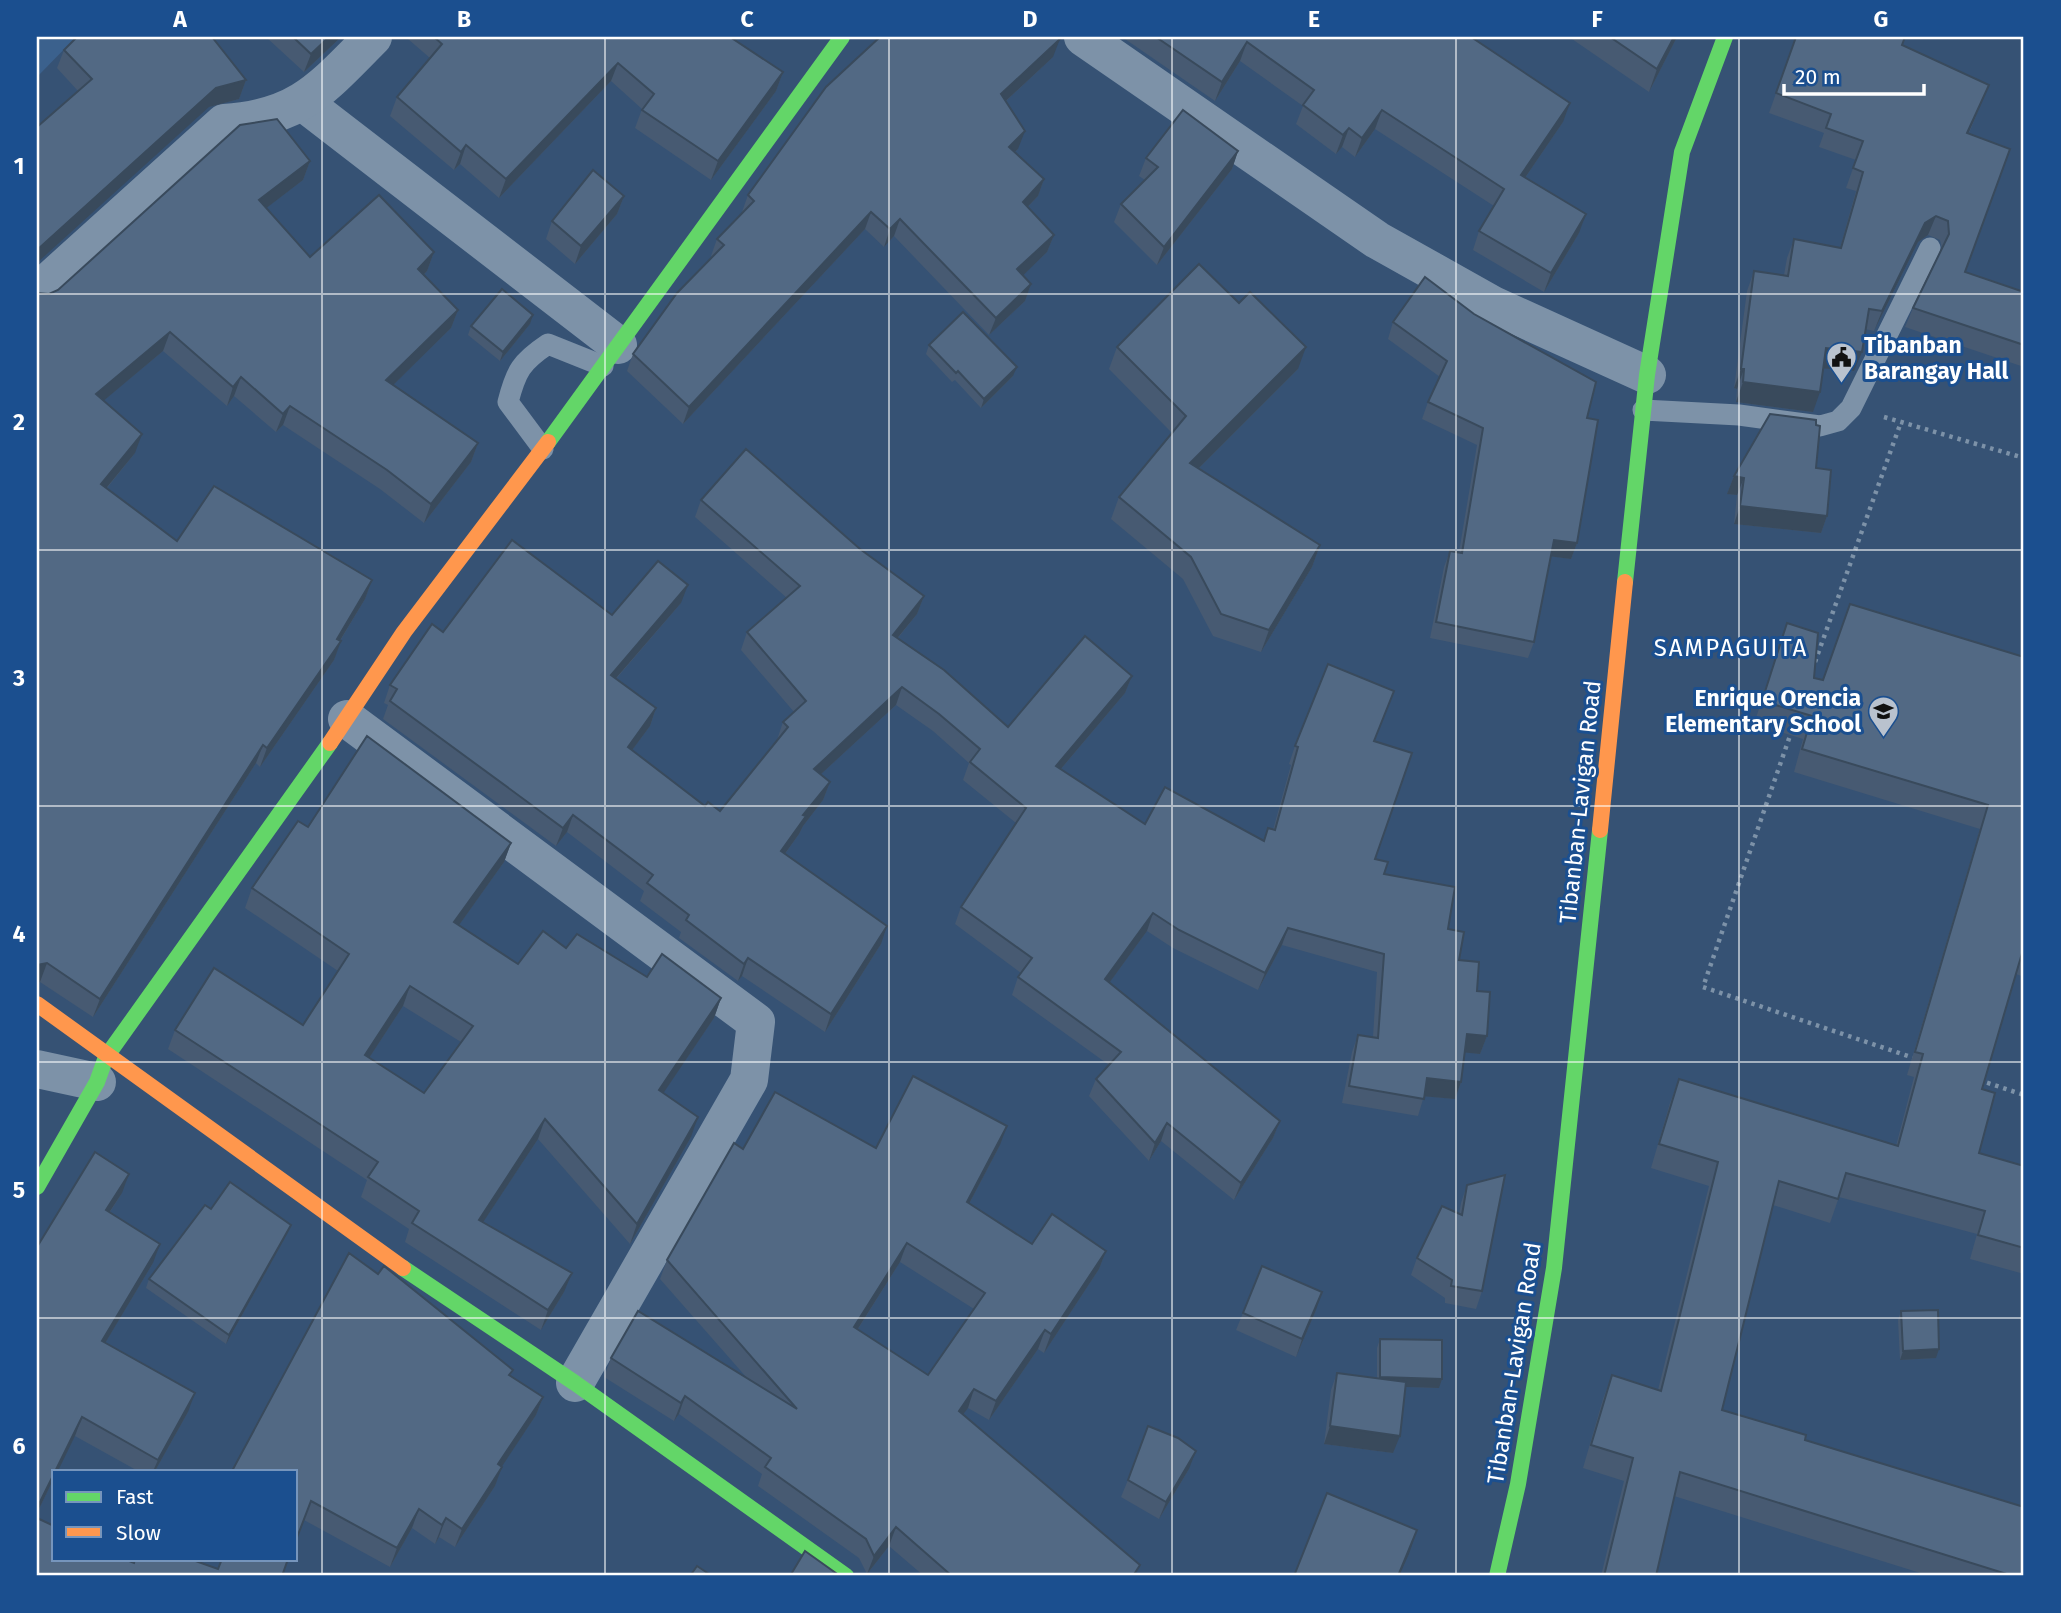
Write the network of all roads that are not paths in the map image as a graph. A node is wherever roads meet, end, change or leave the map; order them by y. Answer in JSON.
{"nodes":[{"id":1,"x":373,"y":37,"type":"edge"},
{"id":2,"x":842,"y":37,"type":"edge"},
{"id":3,"x":1083,"y":37,"type":"edge"},
{"id":4,"x":1725,"y":37,"type":"edge"},
{"id":5,"x":304,"y":103,"type":"junction"},
{"id":6,"x":1930,"y":248,"type":"dead end"},
{"id":7,"x":37,"y":292,"type":"edge"},
{"id":8,"x":610,"y":356,"type":"junction"},
{"id":9,"x":1645,"y":392,"type":"junction"},
{"id":10,"x":543,"y":449,"type":"junction"},
{"id":11,"x":347,"y":719,"type":"junction"},
{"id":12,"x":37,"y":1003,"type":"edge"},
{"id":13,"x":37,"y":1069,"type":"edge"},
{"id":14,"x":102,"y":1069,"type":"junction"},
{"id":15,"x":37,"y":1187,"type":"edge"},
{"id":16,"x":575,"y":1383,"type":"junction"},
{"id":17,"x":846,"y":1576,"type":"edge"},
{"id":18,"x":1497,"y":1576,"type":"edge"}],
"edges":[{"from":1,"to":5,"type":"street"},
{"from":2,"to":8,"type":"street"},
{"from":3,"to":9,"type":"street"},
{"from":4,"to":9,"type":"street","name":"Tibanban-Lavigan Road"},
{"from":5,"to":7,"type":"street"},
{"from":5,"to":8,"type":"street"},
{"from":6,"to":9,"type":"lane"},
{"from":8,"to":10,"type":"street"},
{"from":8,"to":10,"type":"lane"},
{"from":9,"to":18,"type":"street","name":"Tibanban-Lavigan Road"},
{"from":10,"to":11,"type":"street"},
{"from":11,"to":14,"type":"street"},
{"from":11,"to":16,"type":"street"},
{"from":12,"to":14,"type":"street"},
{"from":13,"to":14,"type":"street"},
{"from":14,"to":15,"type":"street"},
{"from":14,"to":16,"type":"street"},
{"from":16,"to":17,"type":"street"}]}
